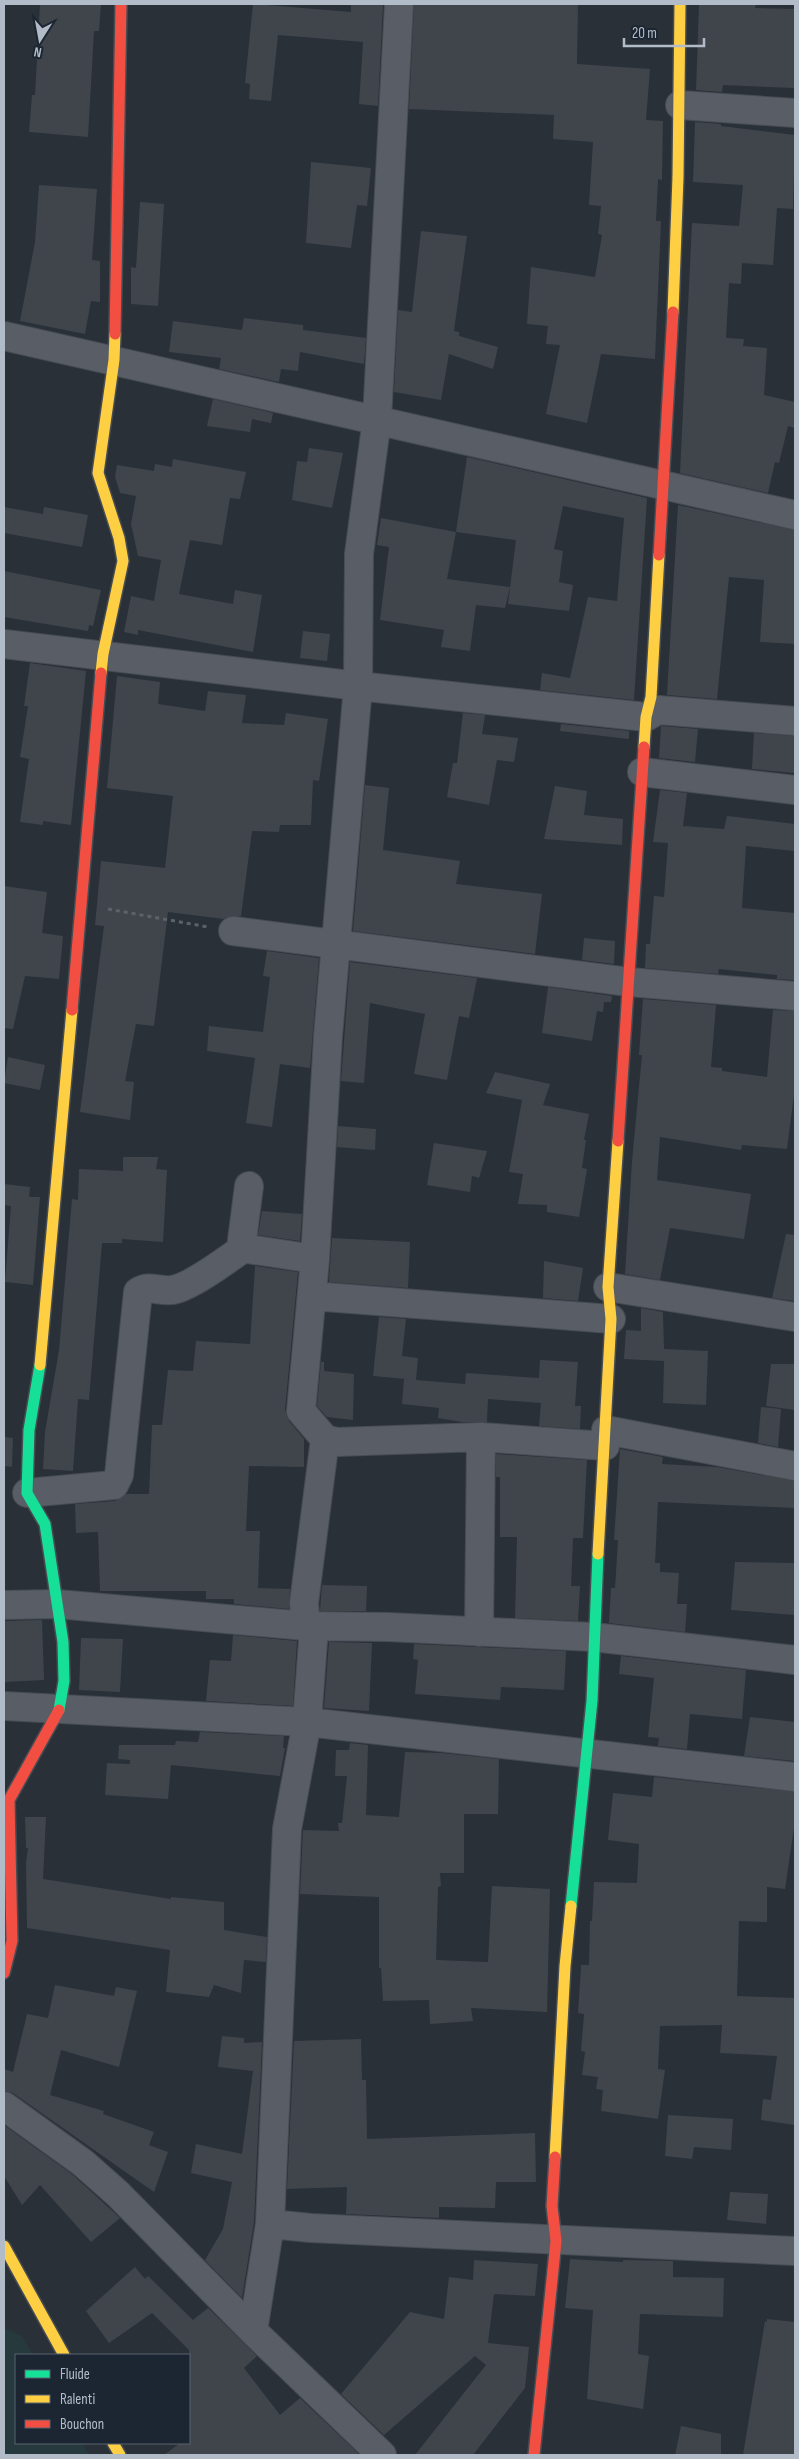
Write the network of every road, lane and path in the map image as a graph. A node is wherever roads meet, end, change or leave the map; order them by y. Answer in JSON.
{"nodes":[{"id":1,"x":121,"y":4,"type":"edge"},
{"id":2,"x":399,"y":4,"type":"edge"},
{"id":3,"x":680,"y":4,"type":"edge"},
{"id":4,"x":680,"y":105,"type":"junction"},
{"id":5,"x":795,"y":113,"type":"edge"},
{"id":6,"x":4,"y":336,"type":"edge"},
{"id":7,"x":114,"y":360,"type":"junction"},
{"id":8,"x":377,"y":419,"type":"junction"},
{"id":9,"x":663,"y":484,"type":"junction"},
{"id":10,"x":795,"y":515,"type":"edge"},
{"id":11,"x":4,"y":644,"type":"edge"},
{"id":12,"x":103,"y":654,"type":"junction"},
{"id":13,"x":358,"y":686,"type":"junction"},
{"id":14,"x":646,"y":717,"type":"junction"},
{"id":15,"x":795,"y":721,"type":"edge"},
{"id":16,"x":642,"y":772,"type":"junction"},
{"id":17,"x":795,"y":790,"type":"edge"},
{"id":18,"x":79,"y":904,"type":"junction"},
{"id":19,"x":233,"y":931,"type":"joint"},
{"id":20,"x":338,"y":944,"type":"junction"},
{"id":21,"x":629,"y":982,"type":"junction"},
{"id":22,"x":795,"y":996,"type":"edge"},
{"id":23,"x":249,"y":1186,"type":"dead end"},
{"id":24,"x":241,"y":1248,"type":"junction"},
{"id":25,"x":315,"y":1259,"type":"junction"},
{"id":26,"x":608,"y":1287,"type":"junction"},
{"id":27,"x":312,"y":1296,"type":"junction"},
{"id":28,"x":795,"y":1317,"type":"edge"},
{"id":29,"x":611,"y":1319,"type":"junction"},
{"id":30,"x":481,"y":1437,"type":"junction"},
{"id":31,"x":606,"y":1438,"type":"junction"},
{"id":32,"x":325,"y":1439,"type":"junction"},
{"id":33,"x":795,"y":1466,"type":"edge"},
{"id":34,"x":26,"y":1493,"type":"junction"},
{"id":35,"x":57,"y":1604,"type":"junction"},
{"id":36,"x":4,"y":1605,"type":"edge"},
{"id":37,"x":306,"y":1626,"type":"junction"},
{"id":38,"x":479,"y":1632,"type":"junction"},
{"id":39,"x":593,"y":1637,"type":"junction"},
{"id":40,"x":795,"y":1660,"type":"edge"},
{"id":41,"x":4,"y":1706,"type":"edge"},
{"id":42,"x":60,"y":1708,"type":"junction"},
{"id":43,"x":307,"y":1722,"type":"junction"},
{"id":44,"x":588,"y":1754,"type":"junction"},
{"id":45,"x":795,"y":1777,"type":"edge"},
{"id":46,"x":4,"y":1973,"type":"edge"},
{"id":47,"x":4,"y":2106,"type":"edge"},
{"id":48,"x":270,"y":2224,"type":"junction"},
{"id":49,"x":556,"y":2241,"type":"junction"},
{"id":50,"x":4,"y":2246,"type":"edge"},
{"id":51,"x":795,"y":2251,"type":"edge"},
{"id":52,"x":253,"y":2331,"type":"junction"},
{"id":53,"x":63,"y":2354,"type":"edge"},
{"id":54,"x":114,"y":2444,"type":"edge"},
{"id":55,"x":120,"y":2455,"type":"edge"},
{"id":56,"x":382,"y":2455,"type":"edge"},
{"id":57,"x":534,"y":2455,"type":"edge"}],
"edges":[{"from":1,"to":7,"type":"street"},
{"from":2,"to":8,"type":"street"},
{"from":3,"to":4,"type":"street"},
{"from":4,"to":5,"type":"street"},
{"from":4,"to":9,"type":"street"},
{"from":6,"to":7,"type":"street"},
{"from":7,"to":8,"type":"street"},
{"from":7,"to":12,"type":"street"},
{"from":8,"to":9,"type":"street"},
{"from":8,"to":13,"type":"street"},
{"from":9,"to":10,"type":"street"},
{"from":9,"to":14,"type":"street"},
{"from":11,"to":12,"type":"street"},
{"from":12,"to":13,"type":"street"},
{"from":12,"to":18,"type":"street"},
{"from":13,"to":14,"type":"street"},
{"from":13,"to":20,"type":"street"},
{"from":14,"to":15,"type":"street"},
{"from":14,"to":16,"type":"street"},
{"from":16,"to":17,"type":"street"},
{"from":16,"to":21,"type":"street"},
{"from":18,"to":19,"type":"path"},
{"from":18,"to":34,"type":"street"},
{"from":19,"to":20,"type":"street"},
{"from":20,"to":21,"type":"street"},
{"from":20,"to":25,"type":"street"},
{"from":21,"to":22,"type":"street"},
{"from":21,"to":26,"type":"street"},
{"from":23,"to":24,"type":"street"},
{"from":24,"to":25,"type":"street"},
{"from":24,"to":34,"type":"street"},
{"from":25,"to":27,"type":"street"},
{"from":26,"to":28,"type":"street"},
{"from":26,"to":29,"type":"street"},
{"from":27,"to":29,"type":"street"},
{"from":27,"to":32,"type":"street"},
{"from":29,"to":31,"type":"street"},
{"from":30,"to":31,"type":"street"},
{"from":30,"to":32,"type":"street"},
{"from":30,"to":38,"type":"street"},
{"from":31,"to":33,"type":"street"},
{"from":31,"to":39,"type":"street"},
{"from":32,"to":37,"type":"street"},
{"from":34,"to":35,"type":"street"},
{"from":35,"to":36,"type":"street"},
{"from":35,"to":37,"type":"street"},
{"from":35,"to":42,"type":"street"},
{"from":37,"to":38,"type":"street"},
{"from":37,"to":43,"type":"street"},
{"from":38,"to":39,"type":"street"},
{"from":39,"to":40,"type":"street"},
{"from":39,"to":44,"type":"street"},
{"from":41,"to":42,"type":"street"},
{"from":42,"to":43,"type":"street"},
{"from":42,"to":46,"type":"street"},
{"from":43,"to":44,"type":"street"},
{"from":43,"to":48,"type":"street"},
{"from":44,"to":45,"type":"street"},
{"from":44,"to":49,"type":"street"},
{"from":47,"to":52,"type":"street"},
{"from":48,"to":49,"type":"street"},
{"from":48,"to":52,"type":"street"},
{"from":49,"to":51,"type":"street"},
{"from":49,"to":57,"type":"street"},
{"from":50,"to":53,"type":"street"},
{"from":52,"to":56,"type":"street"},
{"from":54,"to":55,"type":"street"}]}
